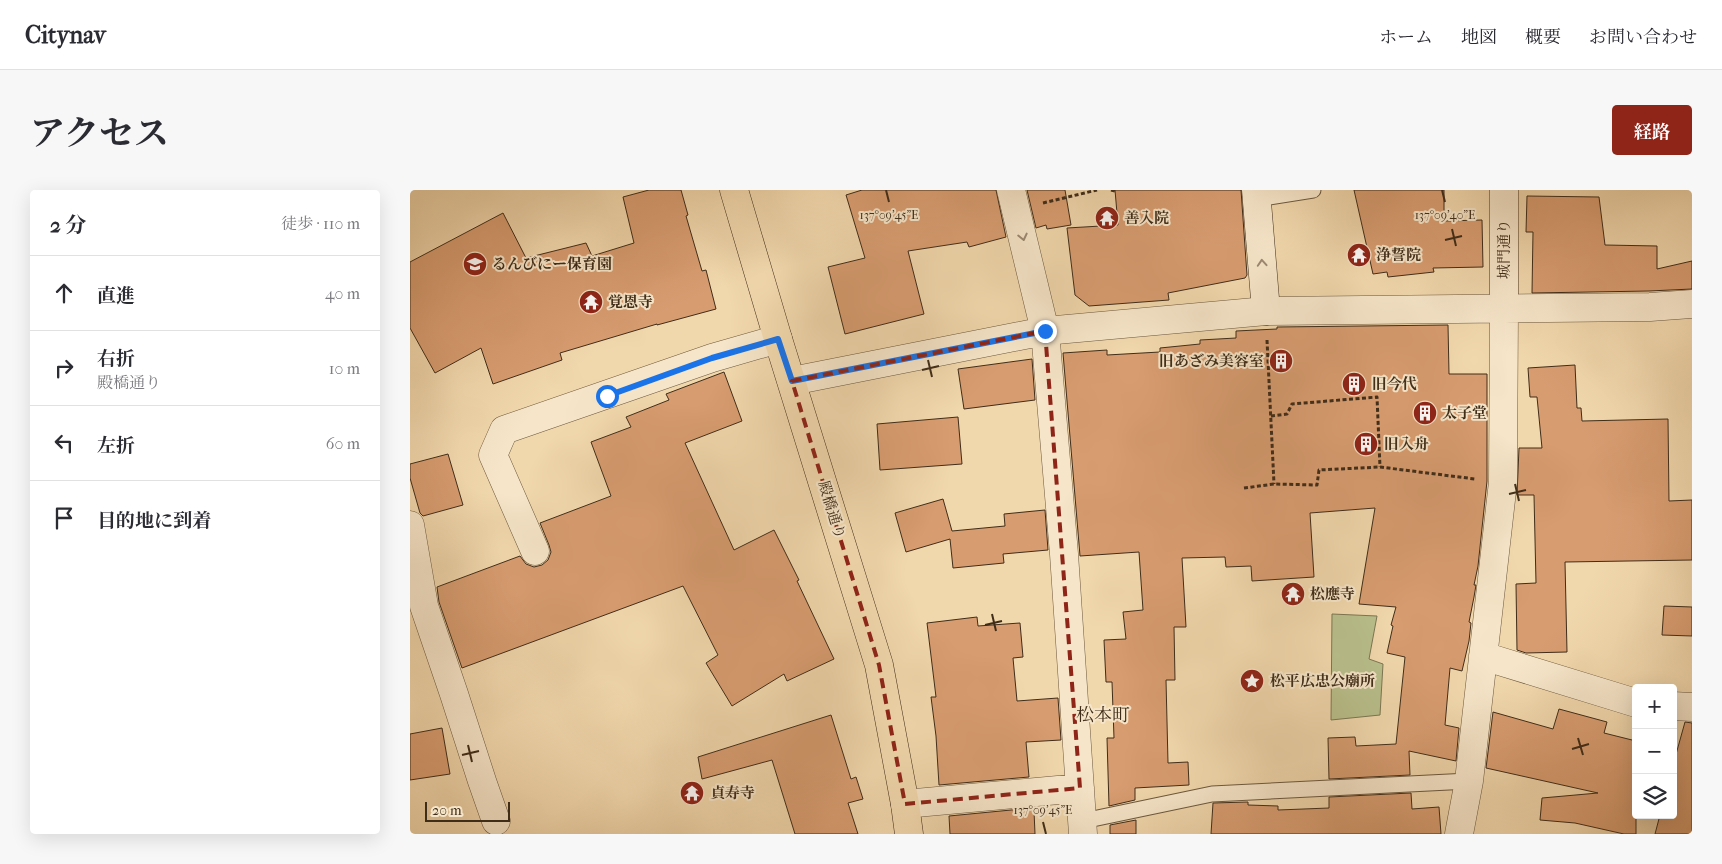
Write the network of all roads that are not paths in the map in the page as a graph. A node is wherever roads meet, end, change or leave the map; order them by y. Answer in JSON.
{"nodes":[{"id":1,"x":734,"y":190,"type":"edge"},
{"id":2,"x":1314,"y":190,"type":"edge"},
{"id":3,"x":1504,"y":190,"type":"edge"},
{"id":4,"x":1257,"y":194,"type":"edge"},
{"id":5,"x":1014,"y":200,"type":"edge"},
{"id":6,"x":1692,"y":304,"type":"edge"},
{"id":7,"x":1504,"y":309,"type":"junction"},
{"id":8,"x":1266,"y":312,"type":"junction"},
{"id":9,"x":1045,"y":331,"type":"junction"},
{"id":10,"x":778,"y":339,"type":"junction"},
{"id":11,"x":792,"y":381,"type":"junction"},
{"id":12,"x":410,"y":525,"type":"edge"},
{"id":13,"x":535,"y":550,"type":"dead end"},
{"id":14,"x":1483,"y":656,"type":"junction"},
{"id":15,"x":1632,"y":702,"type":"edge"},
{"id":16,"x":1677,"y":706,"type":"edge"},
{"id":17,"x":1692,"y":707,"type":"edge"},
{"id":18,"x":1470,"y":781,"type":"junction"},
{"id":19,"x":1080,"y":788,"type":"junction"},
{"id":20,"x":905,"y":804,"type":"junction"},
{"id":21,"x":496,"y":821,"type":"dead end"},
{"id":22,"x":1083,"y":828,"type":"edge"},
{"id":23,"x":909,"y":834,"type":"edge"},
{"id":24,"x":1459,"y":834,"type":"edge"}],
"edges":[{"from":1,"to":10,"type":"main road","name":"殿橋通り"},
{"from":2,"to":4,"type":"lane"},
{"from":3,"to":7,"type":"street","name":"城門通り"},
{"from":8,"to":4,"type":"street","one_way":true},
{"from":5,"to":9,"type":"street","one_way":true},
{"from":6,"to":7,"type":"street"},
{"from":7,"to":8,"type":"street"},
{"from":7,"to":14,"type":"street","name":"城門通り"},
{"from":8,"to":9,"type":"street"},
{"from":9,"to":11,"type":"street"},
{"from":9,"to":19,"type":"street"},
{"from":10,"to":11,"type":"main road","name":"殿橋通り"},
{"from":10,"to":13,"type":"street"},
{"from":11,"to":20,"type":"main road","name":"殿橋通り"},
{"from":12,"to":21,"type":"street"},
{"from":14,"to":15,"type":"street"},
{"from":14,"to":18,"type":"street","name":"城門通り"},
{"from":16,"to":17,"type":"street"},
{"from":18,"to":22,"type":"lane"},
{"from":18,"to":24,"type":"street","name":"城門通り"},
{"from":19,"to":20,"type":"street"},
{"from":19,"to":22,"type":"street"},
{"from":20,"to":23,"type":"main road","name":"殿橋通り"}]}
